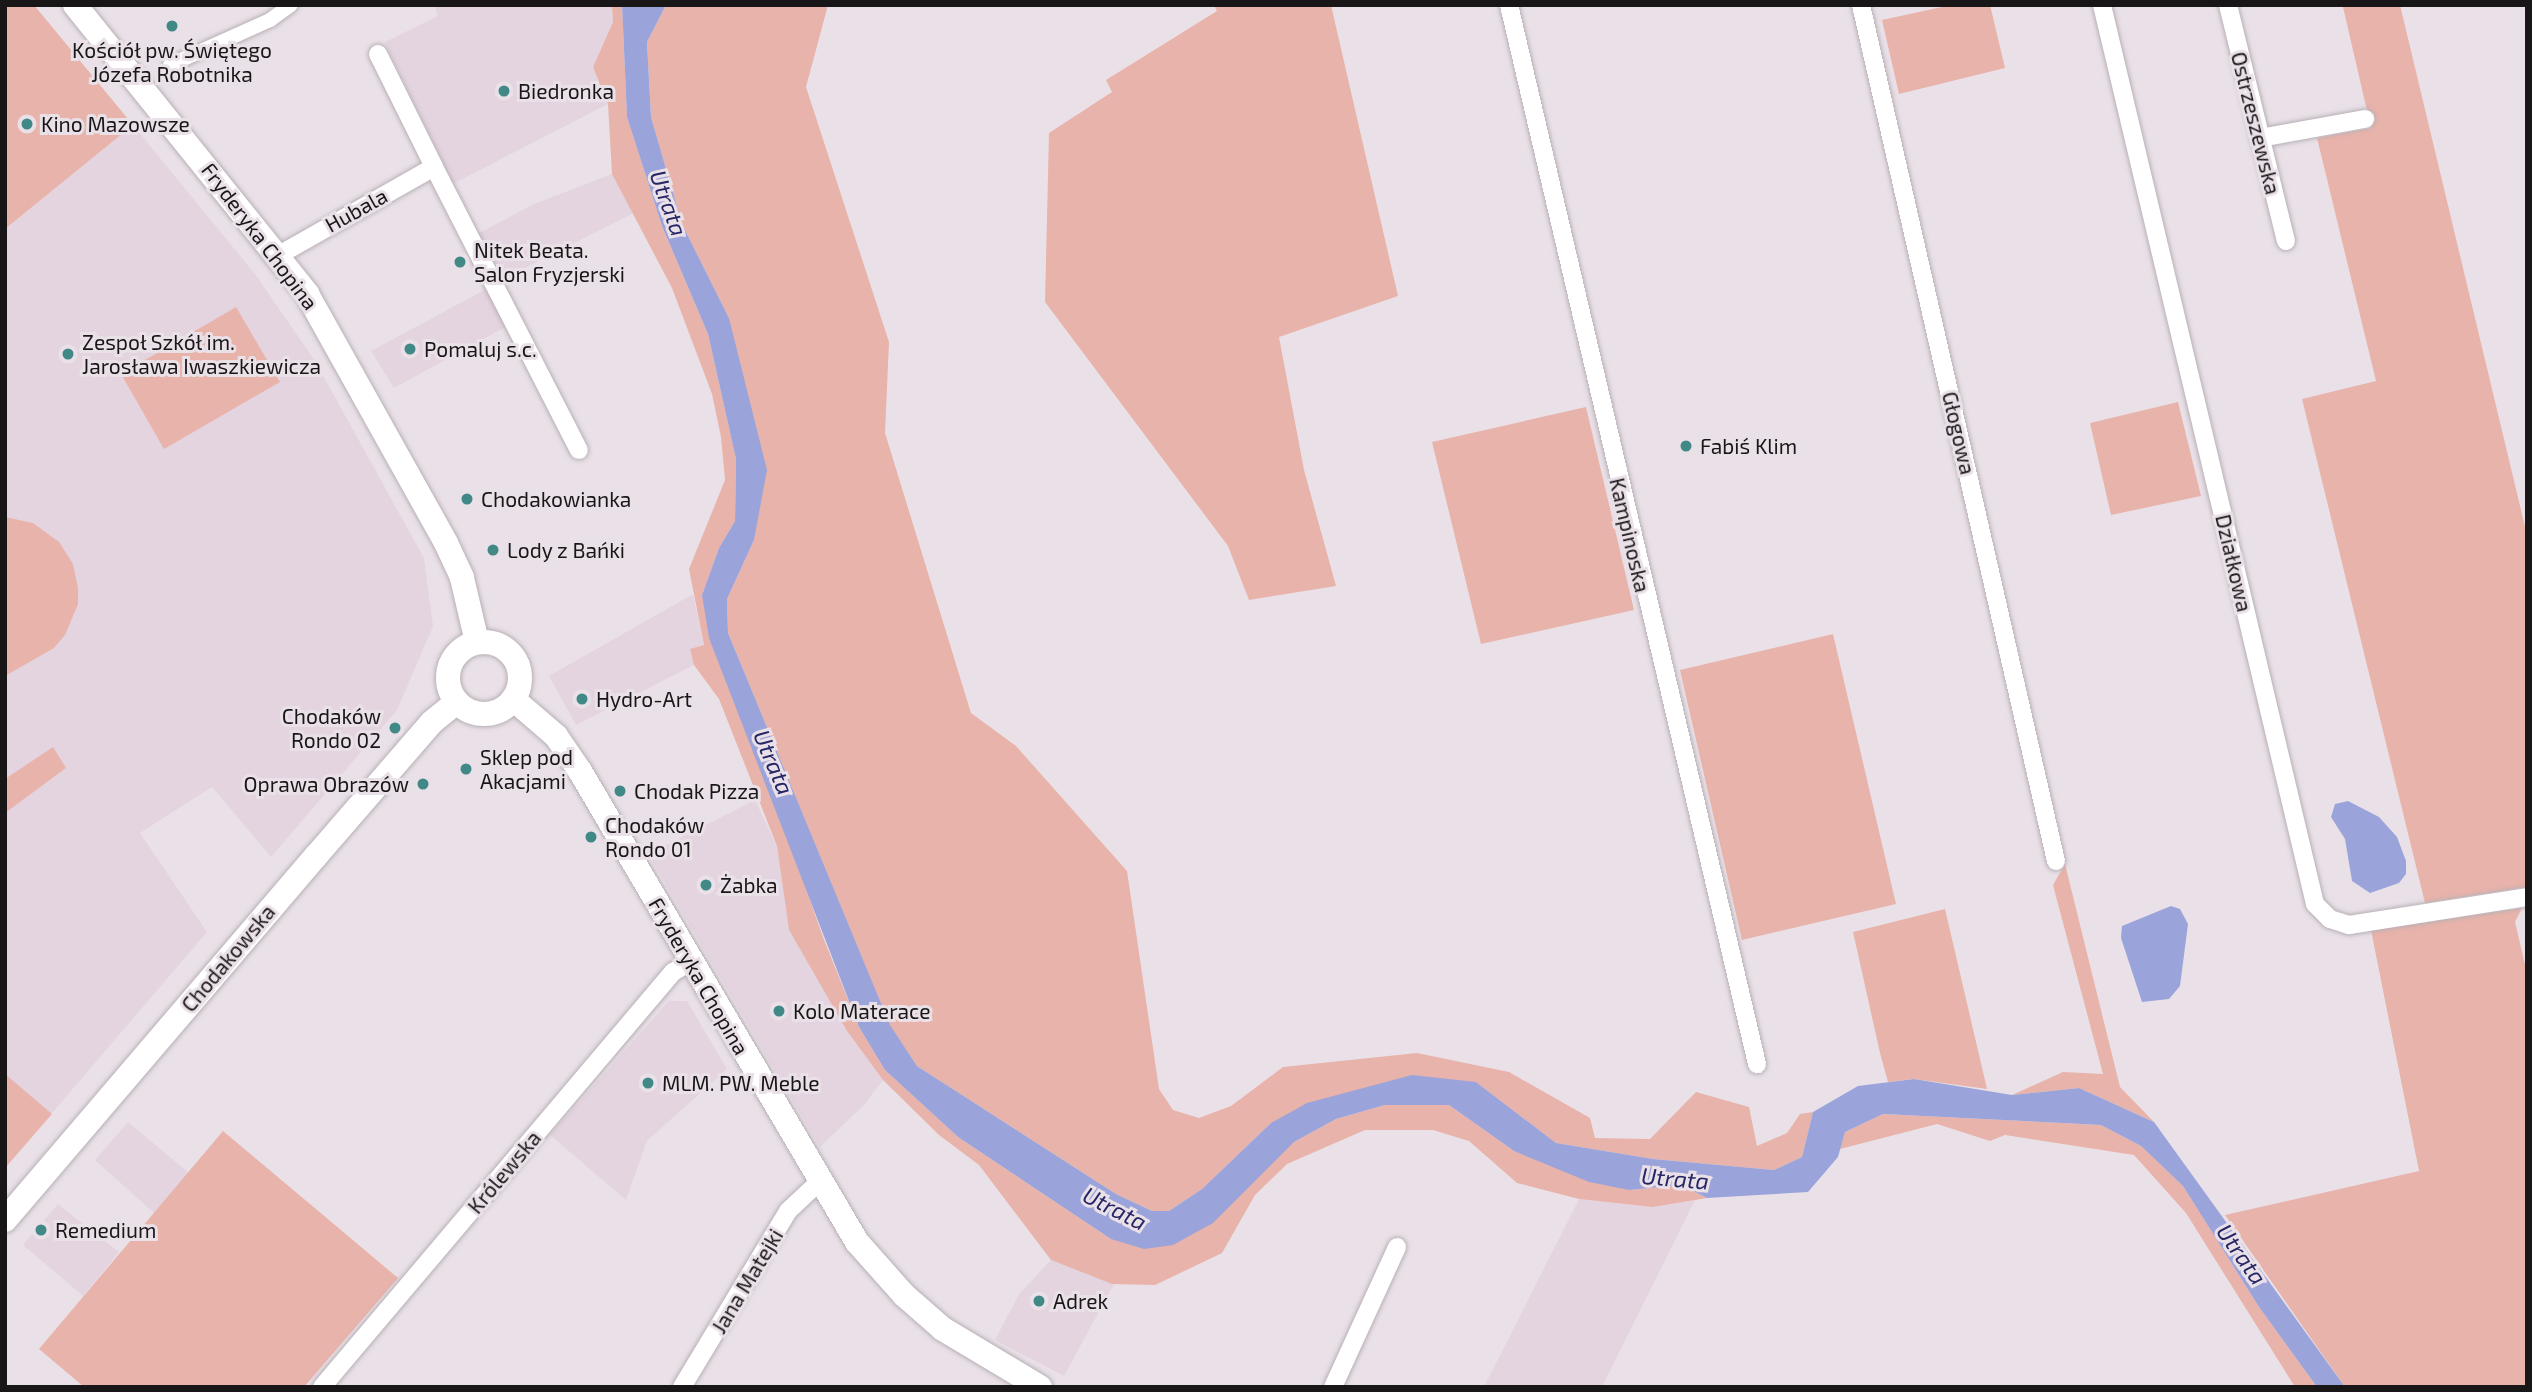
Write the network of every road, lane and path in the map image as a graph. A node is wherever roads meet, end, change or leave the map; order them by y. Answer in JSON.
{"nodes":[{"id":1,"x":75,"y":5,"type":"edge"},
{"id":2,"x":292,"y":5,"type":"edge"},
{"id":3,"x":1509,"y":5,"type":"edge"},
{"id":4,"x":1861,"y":5,"type":"edge"},
{"id":5,"x":2102,"y":5,"type":"edge"},
{"id":6,"x":2228,"y":5,"type":"edge"},
{"id":7,"x":378,"y":54,"type":"dead end"},
{"id":8,"x":170,"y":65,"type":"dead end"},
{"id":9,"x":2365,"y":119,"type":"dead end"},
{"id":10,"x":2260,"y":138,"type":"junction"},
{"id":11,"x":435,"y":167,"type":"junction"},
{"id":12,"x":2286,"y":241,"type":"dead end"},
{"id":13,"x":279,"y":256,"type":"junction"},
{"id":14,"x":579,"y":450,"type":"dead end"},
{"id":15,"x":477,"y":642,"type":"junction"},
{"id":16,"x":513,"y":699,"type":"junction"},
{"id":17,"x":457,"y":702,"type":"junction"},
{"id":18,"x":2056,"y":861,"type":"dead end"},
{"id":19,"x":2527,"y":897,"type":"edge"},
{"id":20,"x":690,"y":962,"type":"junction"},
{"id":21,"x":1757,"y":1064,"type":"dead end"},
{"id":22,"x":819,"y":1182,"type":"junction"},
{"id":23,"x":5,"y":1220,"type":"edge"},
{"id":24,"x":1397,"y":1247,"type":"dead end"},
{"id":25,"x":322,"y":1387,"type":"edge"},
{"id":26,"x":682,"y":1387,"type":"edge"},
{"id":27,"x":1040,"y":1387,"type":"edge"},
{"id":28,"x":1333,"y":1387,"type":"edge"}],
"edges":[{"from":1,"to":13,"type":"main road","name":"Fryderyka Chopina"},
{"from":2,"to":8,"type":"street"},
{"from":3,"to":21,"type":"street","name":"Kampinoska"},
{"from":4,"to":18,"type":"street","name":"Głogowa"},
{"from":5,"to":19,"type":"street","name":"Działkowa"},
{"from":6,"to":10,"type":"street","name":"Ostrzeszewska"},
{"from":7,"to":11,"type":"street"},
{"from":9,"to":10,"type":"street"},
{"from":10,"to":12,"type":"street","name":"Ostrzeszewska"},
{"from":11,"to":13,"type":"street","name":"Hubala"},
{"from":11,"to":14,"type":"street"},
{"from":13,"to":15,"type":"main road","name":"Fryderyka Chopina"},
{"from":15,"to":16,"type":"main road"},
{"from":15,"to":17,"type":"main road"},
{"from":16,"to":17,"type":"main road"},
{"from":16,"to":20,"type":"main road","name":"Fryderyka Chopina"},
{"from":17,"to":23,"type":"main road","name":"Chodakowska"},
{"from":20,"to":22,"type":"main road","name":"Fryderyka Chopina"},
{"from":20,"to":25,"type":"street","name":"Królewska"},
{"from":22,"to":26,"type":"street","name":"Jana Matejki"},
{"from":22,"to":27,"type":"main road","name":"Fryderyka Chopina"},
{"from":24,"to":28,"type":"street"}]}
